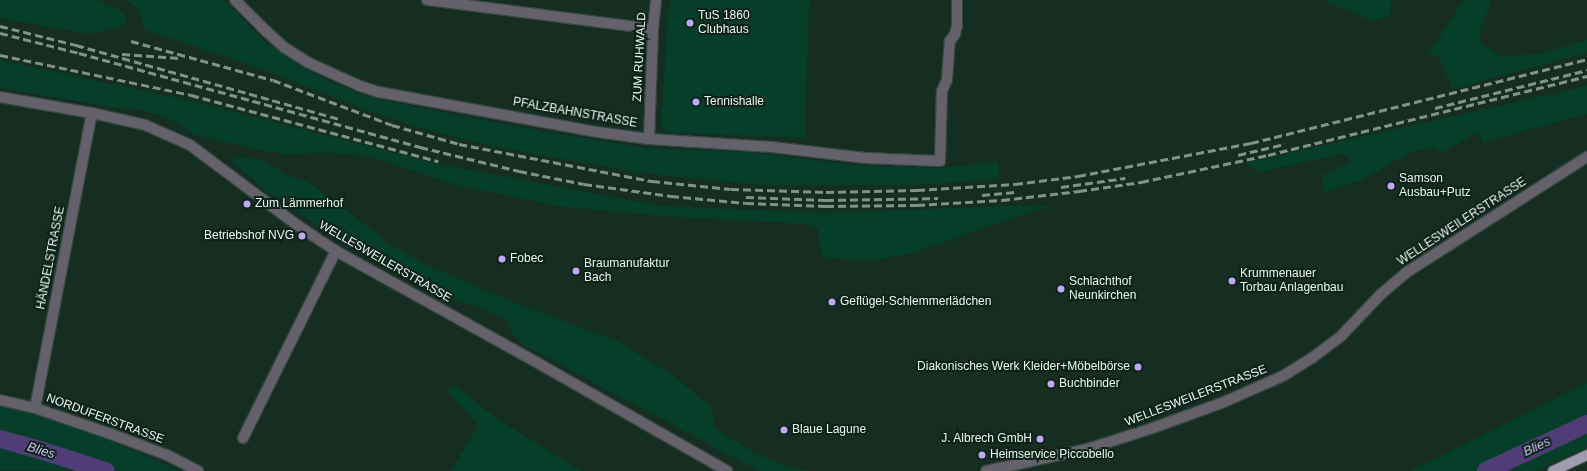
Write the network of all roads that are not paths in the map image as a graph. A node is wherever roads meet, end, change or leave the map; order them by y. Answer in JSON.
{"nodes":[{"id":1,"x":235,"y":0,"type":"edge"},
{"id":2,"x":427,"y":0,"type":"edge"},
{"id":3,"x":656,"y":0,"type":"edge"},
{"id":4,"x":957,"y":0,"type":"edge"},
{"id":5,"x":653,"y":29,"type":"junction"},
{"id":6,"x":0,"y":98,"type":"edge"},
{"id":7,"x":92,"y":113,"type":"junction"},
{"id":8,"x":649,"y":139,"type":"junction"},
{"id":9,"x":1587,"y":157,"type":"edge"},
{"id":10,"x":336,"y":251,"type":"junction"},
{"id":11,"x":0,"y":400,"type":"edge"},
{"id":12,"x":35,"y":408,"type":"junction"},
{"id":13,"x":243,"y":438,"type":"dead end"},
{"id":14,"x":1587,"y":455,"type":"edge"},
{"id":15,"x":198,"y":471,"type":"edge"},
{"id":16,"x":727,"y":471,"type":"edge"},
{"id":17,"x":986,"y":471,"type":"edge"},
{"id":18,"x":1553,"y":471,"type":"edge"}],
"edges":[{"from":1,"to":8,"type":"street","name":"PFALZBAHNSTRASSE"},
{"from":2,"to":5,"type":"street"},
{"from":3,"to":5,"type":"street","name":"ZUM RUHWALD"},
{"from":4,"to":8,"type":"street","name":"PFALZBAHNSTRASSE"},
{"from":5,"to":8,"type":"street","name":"ZUM RUHWALD"},
{"from":6,"to":7,"type":"street","name":"WELLESWEILERSTRASSE"},
{"from":7,"to":10,"type":"street","name":"WELLESWEILERSTRASSE"},
{"from":7,"to":12,"type":"street","name":"HÄNDELSTRASSE"},
{"from":9,"to":17,"type":"street","name":"WELLESWEILERSTRASSE"},
{"from":10,"to":13,"type":"street"},
{"from":10,"to":16,"type":"street","name":"WELLESWEILERSTRASSE"},
{"from":11,"to":12,"type":"street","name":"NORDUFERSTRASSE"},
{"from":12,"to":15,"type":"street","name":"NORDUFERSTRASSE"},
{"from":14,"to":18,"type":"main road"}]}
